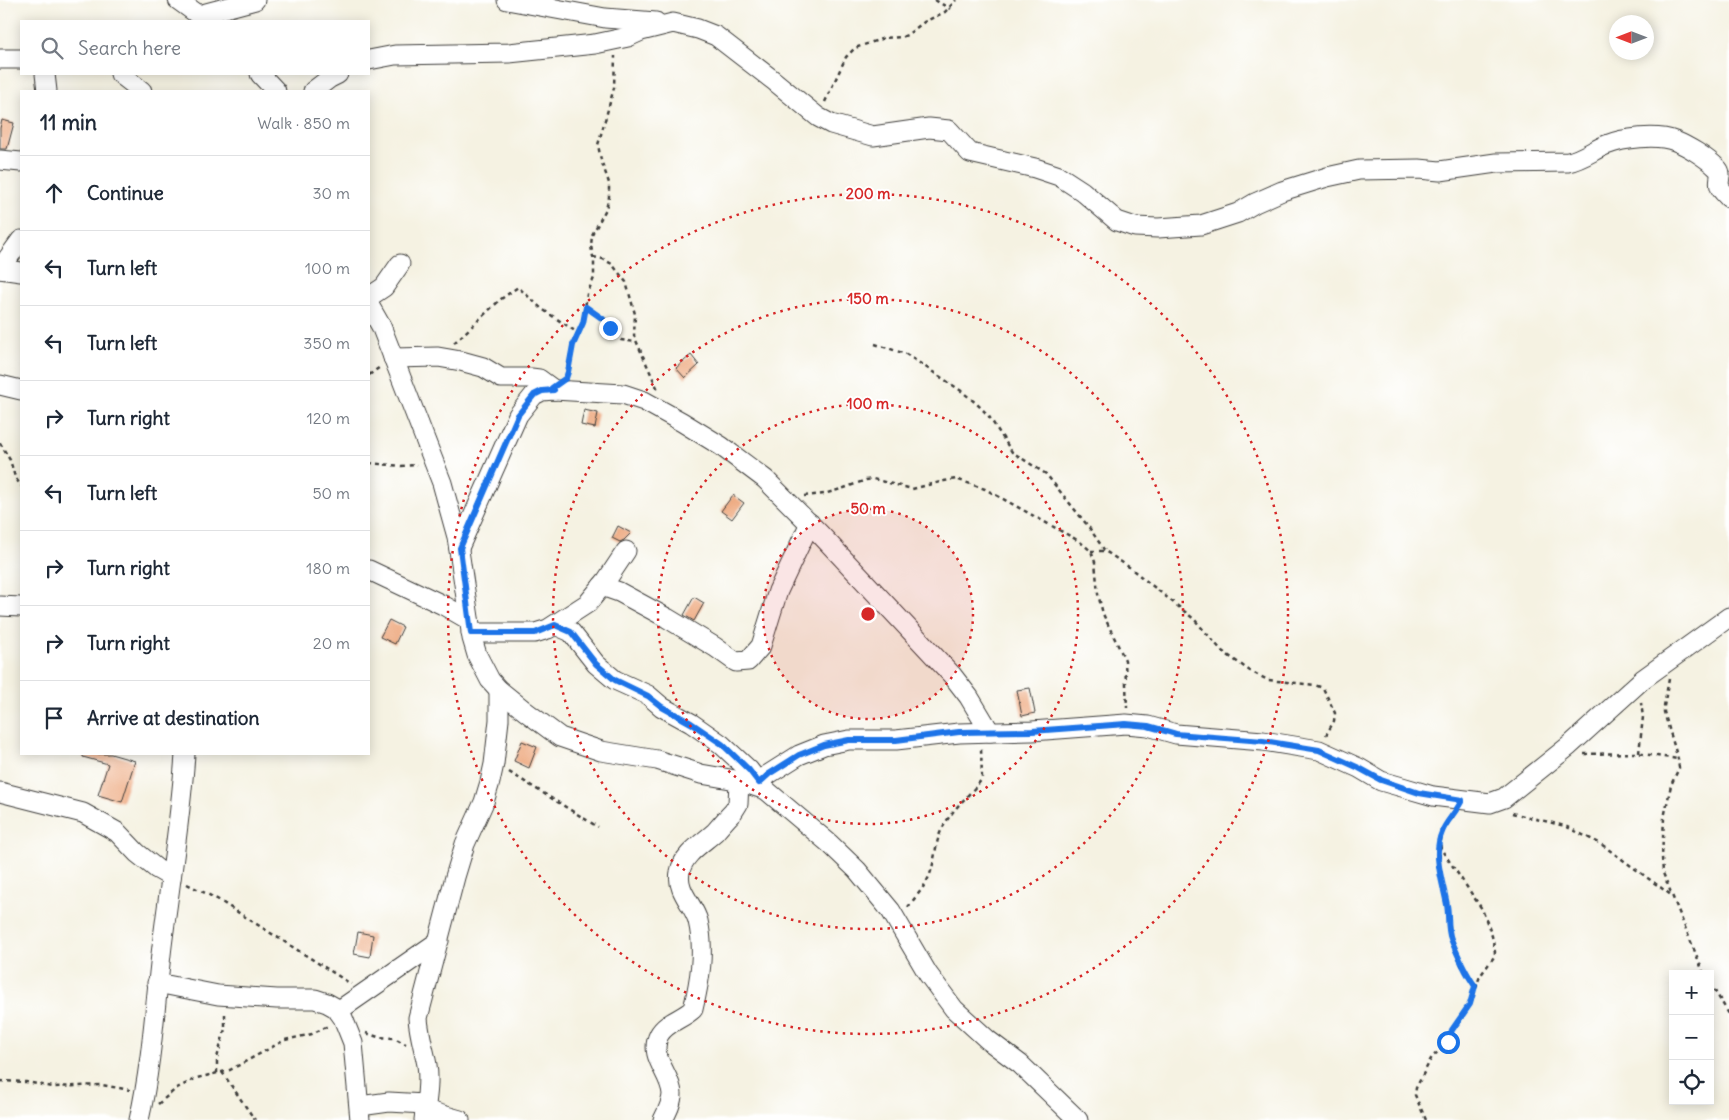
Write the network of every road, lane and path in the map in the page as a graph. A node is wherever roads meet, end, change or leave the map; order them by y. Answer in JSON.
{"nodes":[{"id":1,"x":178,"y":0,"type":"edge"},
{"id":2,"x":255,"y":0,"type":"edge"},
{"id":3,"x":507,"y":0,"type":"edge"},
{"id":4,"x":935,"y":0,"type":"edge"},
{"id":5,"x":956,"y":0,"type":"edge"},
{"id":6,"x":553,"y":4,"type":"edge"},
{"id":7,"x":950,"y":9,"type":"junction"},
{"id":8,"x":203,"y":18,"type":"edge"},
{"id":9,"x":673,"y":23,"type":"junction"},
{"id":10,"x":615,"y":40,"type":"junction"},
{"id":11,"x":20,"y":58,"type":"edge"},
{"id":12,"x":0,"y":59,"type":"edge"},
{"id":13,"x":370,"y":60,"type":"edge"},
{"id":14,"x":44,"y":75,"type":"edge"},
{"id":15,"x":121,"y":75,"type":"edge"},
{"id":16,"x":261,"y":75,"type":"edge"},
{"id":17,"x":336,"y":75,"type":"edge"},
{"id":18,"x":47,"y":90,"type":"edge"},
{"id":19,"x":141,"y":90,"type":"edge"},
{"id":20,"x":275,"y":90,"type":"edge"},
{"id":21,"x":314,"y":90,"type":"edge"},
{"id":22,"x":818,"y":117,"type":"junction"},
{"id":23,"x":0,"y":160,"type":"edge"},
{"id":24,"x":20,"y":162,"type":"edge"},
{"id":25,"x":1729,"y":198,"type":"edge"},
{"id":26,"x":20,"y":241,"type":"edge"},
{"id":27,"x":593,"y":257,"type":"junction"},
{"id":28,"x":400,"y":264,"type":"dead end"},
{"id":29,"x":0,"y":269,"type":"edge"},
{"id":30,"x":20,"y":272,"type":"edge"},
{"id":31,"x":370,"y":296,"type":"edge"},
{"id":32,"x":370,"y":307,"type":"edge"},
{"id":33,"x":586,"y":307,"type":"junction"},
{"id":34,"x":579,"y":334,"type":"junction"},
{"id":35,"x":636,"y":342,"type":"junction"},
{"id":36,"x":875,"y":344,"type":"dead end"},
{"id":37,"x":438,"y":357,"type":"junction"},
{"id":38,"x":392,"y":358,"type":"junction"},
{"id":39,"x":0,"y":385,"type":"edge"},
{"id":40,"x":553,"y":389,"type":"junction"},
{"id":41,"x":20,"y":390,"type":"edge"},
{"id":42,"x":655,"y":407,"type":"junction"},
{"id":43,"x":0,"y":443,"type":"edge"},
{"id":44,"x":434,"y":462,"type":"junction"},
{"id":45,"x":370,"y":463,"type":"edge"},
{"id":46,"x":20,"y":484,"type":"edge"},
{"id":47,"x":784,"y":498,"type":"junction"},
{"id":48,"x":810,"y":523,"type":"junction"},
{"id":49,"x":460,"y":548,"type":"junction"},
{"id":50,"x":626,"y":551,"type":"dead end"},
{"id":51,"x":1091,"y":551,"type":"junction"},
{"id":52,"x":1105,"y":551,"type":"junction"},
{"id":53,"x":370,"y":570,"type":"edge"},
{"id":54,"x":602,"y":586,"type":"junction"},
{"id":55,"x":0,"y":606,"type":"edge"},
{"id":56,"x":20,"y":607,"type":"edge"},
{"id":57,"x":1729,"y":617,"type":"edge"},
{"id":58,"x":555,"y":625,"type":"junction"},
{"id":59,"x":470,"y":626,"type":"junction"},
{"id":60,"x":1672,"y":658,"type":"junction"},
{"id":61,"x":499,"y":690,"type":"junction"},
{"id":62,"x":1631,"y":690,"type":"junction"},
{"id":63,"x":1126,"y":724,"type":"junction"},
{"id":64,"x":986,"y":732,"type":"junction"},
{"id":65,"x":1319,"y":750,"type":"junction"},
{"id":66,"x":1563,"y":751,"type":"junction"},
{"id":67,"x":1639,"y":753,"type":"junction"},
{"id":68,"x":185,"y":755,"type":"edge"},
{"id":69,"x":1678,"y":759,"type":"junction"},
{"id":70,"x":494,"y":764,"type":"junction"},
{"id":71,"x":751,"y":783,"type":"junction"},
{"id":72,"x":0,"y":792,"type":"edge"},
{"id":73,"x":1462,"y":800,"type":"junction"},
{"id":74,"x":1490,"y":803,"type":"junction"},
{"id":75,"x":598,"y":827,"type":"dead end"},
{"id":76,"x":1440,"y":843,"type":"junction"},
{"id":77,"x":171,"y":878,"type":"junction"},
{"id":78,"x":1672,"y":896,"type":"junction"},
{"id":79,"x":899,"y":924,"type":"junction"},
{"id":80,"x":438,"y":941,"type":"junction"},
{"id":81,"x":1702,"y":970,"type":"edge"},
{"id":82,"x":158,"y":984,"type":"junction"},
{"id":83,"x":1475,"y":986,"type":"junction"},
{"id":84,"x":1714,"y":989,"type":"edge"},
{"id":85,"x":365,"y":993,"type":"junction"},
{"id":86,"x":225,"y":996,"type":"junction"},
{"id":87,"x":340,"y":1014,"type":"junction"},
{"id":88,"x":1729,"y":1014,"type":"edge"},
{"id":89,"x":351,"y":1038,"type":"junction"},
{"id":90,"x":423,"y":1049,"type":"junction"},
{"id":91,"x":222,"y":1072,"type":"junction"},
{"id":92,"x":218,"y":1073,"type":"junction"},
{"id":93,"x":0,"y":1081,"type":"edge"},
{"id":94,"x":144,"y":1092,"type":"junction"},
{"id":95,"x":424,"y":1111,"type":"edge"},
{"id":96,"x":360,"y":1113,"type":"edge"},
{"id":97,"x":139,"y":1118,"type":"edge"},
{"id":98,"x":255,"y":1120,"type":"edge"},
{"id":99,"x":460,"y":1120,"type":"edge"},
{"id":100,"x":663,"y":1120,"type":"edge"},
{"id":101,"x":1078,"y":1120,"type":"edge"},
{"id":102,"x":1426,"y":1120,"type":"edge"}],
"edges":[{"from":1,"to":8,"type":"street"},
{"from":2,"to":8,"type":"street"},
{"from":3,"to":6,"type":"street"},
{"from":4,"to":7,"type":"path"},
{"from":5,"to":7,"type":"path"},
{"from":6,"to":9,"type":"street"},
{"from":7,"to":22,"type":"path"},
{"from":9,"to":10,"type":"street"},
{"from":9,"to":22,"type":"street"},
{"from":10,"to":13,"type":"street"},
{"from":10,"to":27,"type":"path"},
{"from":11,"to":12,"type":"street"},
{"from":14,"to":18,"type":"street"},
{"from":15,"to":19,"type":"street"},
{"from":16,"to":20,"type":"street"},
{"from":17,"to":21,"type":"street"},
{"from":22,"to":25,"type":"street"},
{"from":23,"to":24,"type":"street"},
{"from":26,"to":29,"type":"street"},
{"from":27,"to":33,"type":"path"},
{"from":27,"to":35,"type":"path"},
{"from":28,"to":31,"type":"street"},
{"from":29,"to":30,"type":"street"},
{"from":32,"to":38,"type":"street"},
{"from":33,"to":34,"type":"path"},
{"from":33,"to":35,"type":"path"},
{"from":34,"to":37,"type":"path"},
{"from":34,"to":40,"type":"path"},
{"from":35,"to":42,"type":"path"},
{"from":36,"to":52,"type":"path"},
{"from":37,"to":38,"type":"street"},
{"from":37,"to":40,"type":"street"},
{"from":38,"to":44,"type":"street"},
{"from":39,"to":41,"type":"street"},
{"from":40,"to":42,"type":"street"},
{"from":40,"to":49,"type":"street"},
{"from":42,"to":47,"type":"street"},
{"from":43,"to":46,"type":"path"},
{"from":44,"to":45,"type":"path"},
{"from":44,"to":49,"type":"street"},
{"from":47,"to":48,"type":"street"},
{"from":47,"to":51,"type":"path"},
{"from":48,"to":54,"type":"street"},
{"from":48,"to":64,"type":"street"},
{"from":49,"to":59,"type":"street"},
{"from":50,"to":54,"type":"street"},
{"from":51,"to":52,"type":"path"},
{"from":51,"to":63,"type":"path"},
{"from":52,"to":65,"type":"path"},
{"from":53,"to":59,"type":"street"},
{"from":54,"to":58,"type":"street"},
{"from":55,"to":56,"type":"street"},
{"from":57,"to":60,"type":"street"},
{"from":58,"to":59,"type":"street"},
{"from":58,"to":71,"type":"street"},
{"from":59,"to":61,"type":"street"},
{"from":60,"to":62,"type":"street"},
{"from":60,"to":69,"type":"path"},
{"from":61,"to":70,"type":"street"},
{"from":61,"to":71,"type":"street"},
{"from":62,"to":66,"type":"street"},
{"from":62,"to":67,"type":"path"},
{"from":63,"to":64,"type":"street"},
{"from":63,"to":65,"type":"street"},
{"from":64,"to":71,"type":"street"},
{"from":64,"to":79,"type":"path"},
{"from":65,"to":73,"type":"street"},
{"from":66,"to":67,"type":"path"},
{"from":66,"to":74,"type":"street"},
{"from":67,"to":69,"type":"path"},
{"from":68,"to":77,"type":"street"},
{"from":69,"to":78,"type":"path"},
{"from":70,"to":75,"type":"path"},
{"from":70,"to":80,"type":"street"},
{"from":71,"to":79,"type":"street"},
{"from":71,"to":100,"type":"street"},
{"from":72,"to":77,"type":"street"},
{"from":73,"to":74,"type":"street"},
{"from":73,"to":76,"type":"path"},
{"from":74,"to":78,"type":"path"},
{"from":76,"to":83,"type":"path"},
{"from":76,"to":83,"type":"path"},
{"from":77,"to":82,"type":"street"},
{"from":77,"to":85,"type":"path"},
{"from":78,"to":81,"type":"path"},
{"from":79,"to":101,"type":"street"},
{"from":80,"to":85,"type":"street"},
{"from":80,"to":90,"type":"street"},
{"from":82,"to":86,"type":"street"},
{"from":82,"to":94,"type":"street"},
{"from":83,"to":102,"type":"path"},
{"from":84,"to":88,"type":"path"},
{"from":85,"to":87,"type":"street"},
{"from":86,"to":87,"type":"street"},
{"from":86,"to":92,"type":"path"},
{"from":87,"to":89,"type":"street"},
{"from":87,"to":91,"type":"path"},
{"from":89,"to":90,"type":"path"},
{"from":89,"to":96,"type":"street"},
{"from":90,"to":95,"type":"street"},
{"from":91,"to":92,"type":"path"},
{"from":91,"to":98,"type":"path"},
{"from":92,"to":97,"type":"path"},
{"from":93,"to":94,"type":"path"},
{"from":94,"to":97,"type":"street"},
{"from":95,"to":96,"type":"street"},
{"from":95,"to":99,"type":"street"}]}
